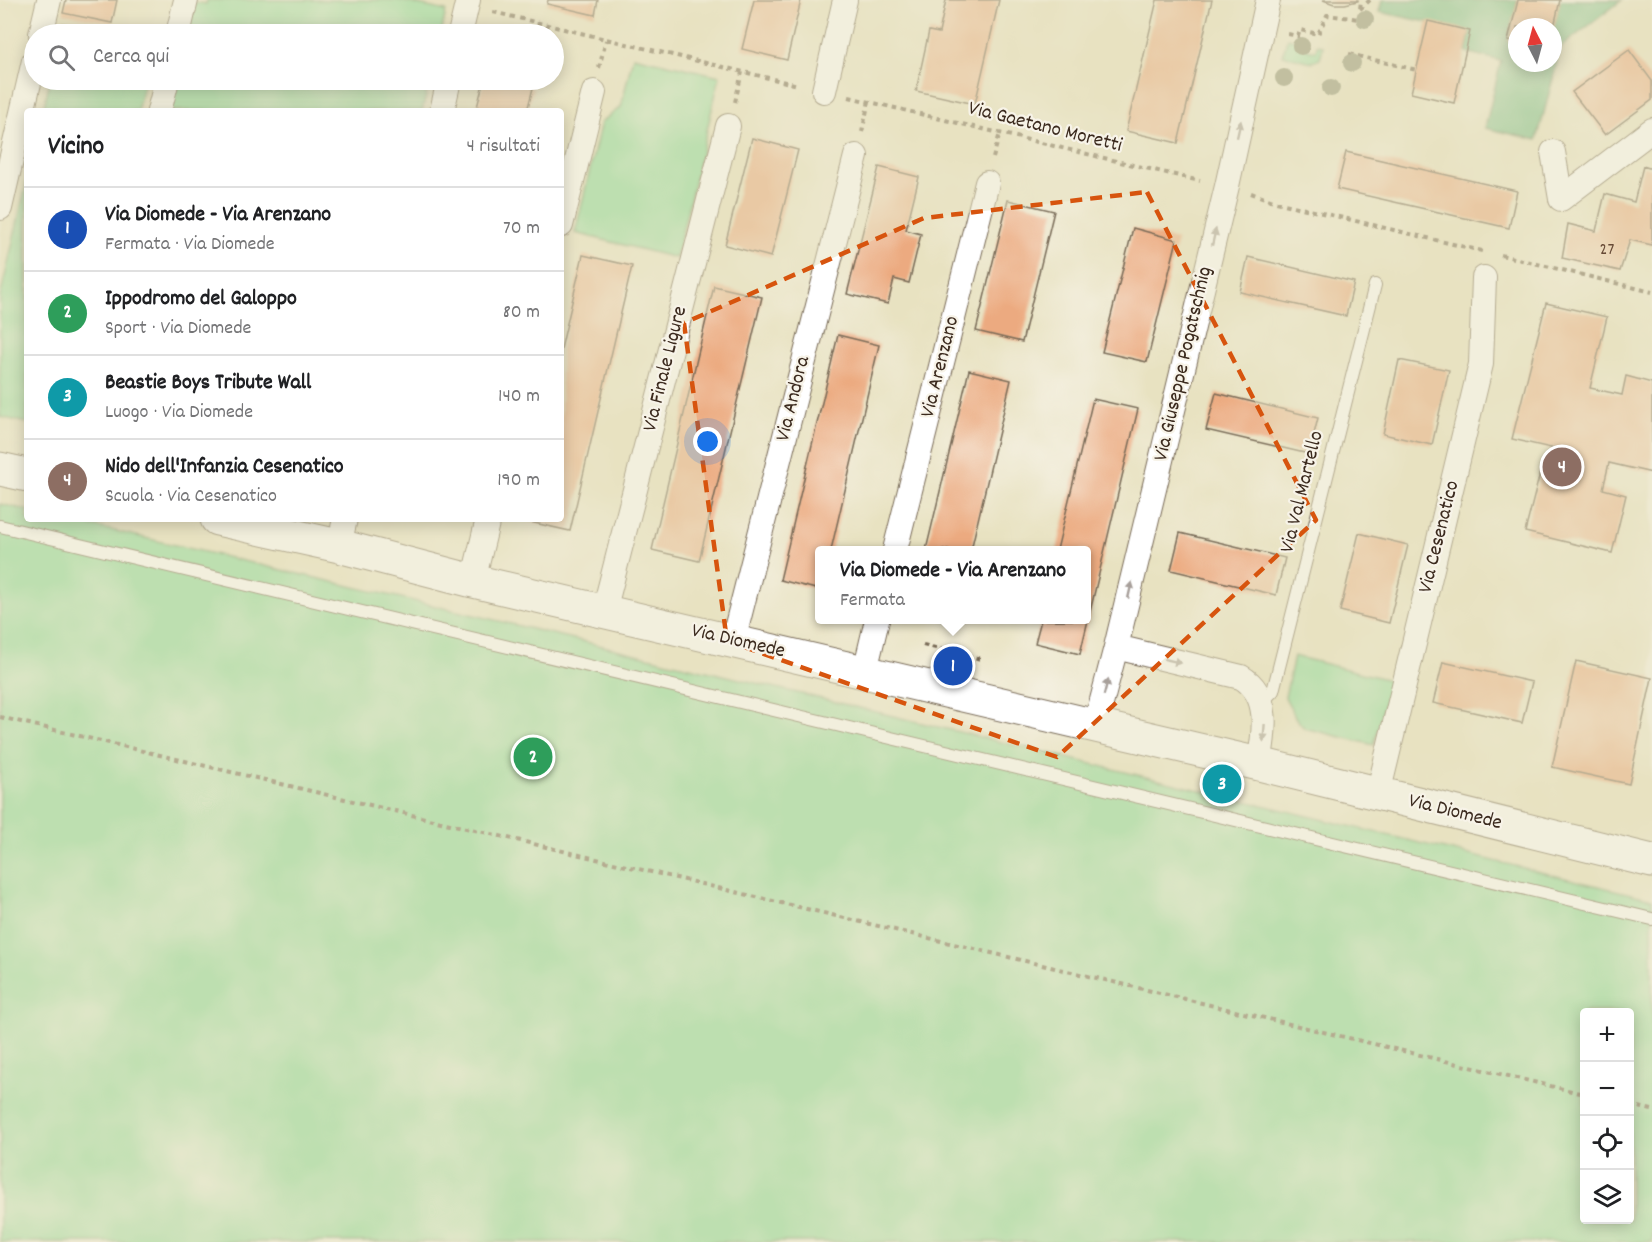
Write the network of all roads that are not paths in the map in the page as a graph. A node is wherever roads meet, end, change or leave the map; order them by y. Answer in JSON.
{"nodes":[{"id":1,"x":49,"y":0,"type":"edge"},
{"id":2,"x":186,"y":0,"type":"edge"},
{"id":3,"x":845,"y":0,"type":"edge"},
{"id":4,"x":1268,"y":0,"type":"edge"},
{"id":5,"x":476,"y":5,"type":"edge"},
{"id":6,"x":43,"y":24,"type":"edge"},
{"id":7,"x":180,"y":24,"type":"edge"},
{"id":8,"x":466,"y":24,"type":"edge"},
{"id":9,"x":27,"y":90,"type":"edge"},
{"id":10,"x":164,"y":90,"type":"edge"},
{"id":11,"x":447,"y":90,"type":"edge"},
{"id":12,"x":824,"y":91,"type":"road end"},
{"id":13,"x":594,"y":92,"type":"dead end"},
{"id":14,"x":160,"y":108,"type":"edge"},
{"id":15,"x":443,"y":108,"type":"edge"},
{"id":16,"x":728,"y":126,"type":"dead end"},
{"id":17,"x":1652,"y":130,"type":"edge"},
{"id":18,"x":1553,"y":152,"type":"dead end"},
{"id":19,"x":856,"y":156,"type":"dead end"},
{"id":20,"x":987,"y":183,"type":"dead end"},
{"id":21,"x":0,"y":208,"type":"edge"},
{"id":22,"x":564,"y":213,"type":"edge"},
{"id":23,"x":1484,"y":278,"type":"dead end"},
{"id":24,"x":1375,"y":285,"type":"dead end"},
{"id":25,"x":0,"y":469,"type":"edge"},
{"id":26,"x":24,"y":474,"type":"edge"},
{"id":27,"x":245,"y":522,"type":"edge"},
{"id":28,"x":487,"y":522,"type":"edge"},
{"id":29,"x":0,"y":526,"type":"edge"},
{"id":30,"x":342,"y":533,"type":"edge"},
{"id":31,"x":896,"y":546,"type":"edge"},
{"id":32,"x":473,"y":581,"type":"junction"},
{"id":33,"x":604,"y":611,"type":"junction"},
{"id":34,"x":876,"y":624,"type":"edge"},
{"id":35,"x":733,"y":641,"type":"junction"},
{"id":36,"x":1116,"y":647,"type":"junction"},
{"id":37,"x":864,"y":671,"type":"junction"},
{"id":38,"x":1261,"y":702,"type":"junction"},
{"id":39,"x":1095,"y":727,"type":"junction"},
{"id":40,"x":1259,"y":764,"type":"junction"},
{"id":41,"x":1378,"y":794,"type":"junction"},
{"id":42,"x":1650,"y":853,"type":"edge"},
{"id":43,"x":1652,"y":919,"type":"edge"}],
"edges":[{"from":1,"to":6,"type":"street"},
{"from":2,"to":7,"type":"street"},
{"from":3,"to":12,"type":"street"},
{"from":36,"to":4,"type":"street","name":"Via Giuseppe Pogatschnig","one_way":true},
{"from":5,"to":8,"type":"street"},
{"from":9,"to":21,"type":"street"},
{"from":10,"to":14,"type":"street"},
{"from":11,"to":15,"type":"street"},
{"from":13,"to":22,"type":"street"},
{"from":16,"to":33,"type":"street","name":"Via Finale Ligure"},
{"from":17,"to":18,"type":"street"},
{"from":19,"to":35,"type":"street","name":"Via Andora"},
{"from":20,"to":31,"type":"street","name":"Via Arenzano"},
{"from":23,"to":41,"type":"street","name":"Via Cesenatico"},
{"from":24,"to":38,"type":"lane","name":"Via Val Martello"},
{"from":25,"to":26,"type":"street"},
{"from":27,"to":30,"type":"street","name":"Via Diomede"},
{"from":28,"to":32,"type":"street"},
{"from":29,"to":43,"type":"lane"},
{"from":30,"to":32,"type":"street","name":"Via Diomede"},
{"from":32,"to":33,"type":"street","name":"Via Diomede"},
{"from":33,"to":35,"type":"street","name":"Via Diomede"},
{"from":34,"to":37,"type":"street"},
{"from":35,"to":37,"type":"street","name":"Via Diomede"},
{"from":36,"to":38,"type":"street","one_way":true},
{"from":39,"to":36,"type":"street","name":"Via Giuseppe Pogatschnig","one_way":true},
{"from":37,"to":39,"type":"street","name":"Via Diomede"},
{"from":38,"to":40,"type":"street","one_way":true},
{"from":39,"to":40,"type":"street","name":"Via Diomede"},
{"from":40,"to":41,"type":"street","name":"Via Diomede"},
{"from":41,"to":42,"type":"street","name":"Via Diomede"}]}
